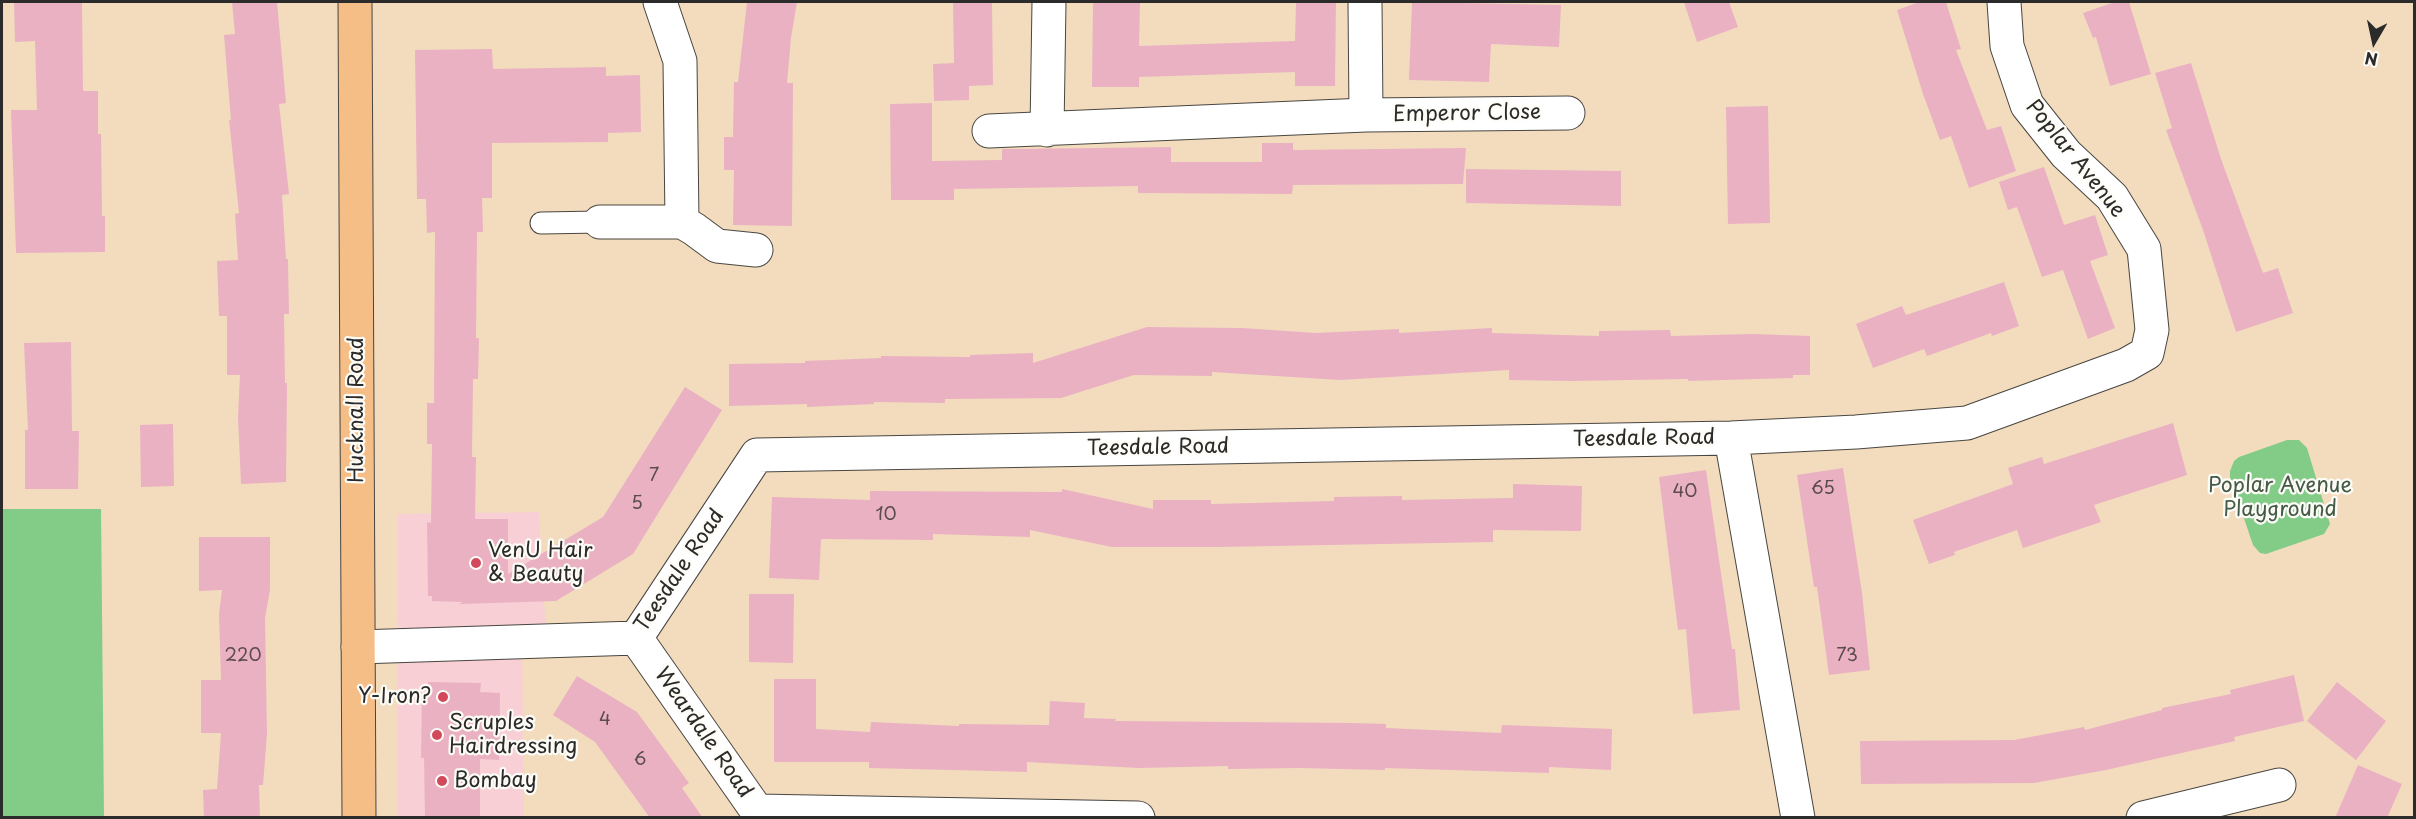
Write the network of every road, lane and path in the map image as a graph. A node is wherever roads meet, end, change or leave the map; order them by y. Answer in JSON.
{"nodes":[{"id":1,"x":355,"y":2,"type":"edge"},
{"id":2,"x":660,"y":2,"type":"edge"},
{"id":3,"x":1049,"y":2,"type":"edge"},
{"id":4,"x":1365,"y":2,"type":"edge"},
{"id":5,"x":2004,"y":2,"type":"edge"},
{"id":6,"x":1568,"y":113,"type":"dead end"},
{"id":7,"x":1366,"y":115,"type":"junction"},
{"id":8,"x":1047,"y":130,"type":"junction"},
{"id":9,"x":989,"y":131,"type":"dead end"},
{"id":10,"x":600,"y":222,"type":"joint"},
{"id":11,"x":682,"y":222,"type":"junction"},
{"id":12,"x":541,"y":223,"type":"dead end"},
{"id":13,"x":756,"y":250,"type":"dead end"},
{"id":14,"x":2051,"y":393,"type":"joint"},
{"id":15,"x":1731,"y":438,"type":"junction"},
{"id":16,"x":636,"y":638,"type":"junction"},
{"id":17,"x":358,"y":647,"type":"junction"},
{"id":18,"x":2279,"y":785,"type":"dead end"},
{"id":19,"x":359,"y":818,"type":"edge"},
{"id":20,"x":1138,"y":818,"type":"edge"},
{"id":21,"x":1797,"y":818,"type":"edge"},
{"id":22,"x":2143,"y":818,"type":"edge"}],
"edges":[{"from":1,"to":17,"type":"main road","name":"Hucknall Road"},
{"from":2,"to":11,"type":"street"},
{"from":3,"to":8,"type":"street"},
{"from":4,"to":7,"type":"street","name":"Emperor Close"},
{"from":5,"to":14,"type":"street","name":"Poplar Avenue"},
{"from":6,"to":7,"type":"street","name":"Emperor Close"},
{"from":7,"to":8,"type":"street","name":"Emperor Close"},
{"from":8,"to":9,"type":"street","name":"Emperor Close"},
{"from":10,"to":11,"type":"street"},
{"from":10,"to":12,"type":"lane"},
{"from":11,"to":13,"type":"street"},
{"from":14,"to":15,"type":"street","name":"Teesdale Road"},
{"from":15,"to":16,"type":"street","name":"Teesdale Road"},
{"from":15,"to":21,"type":"street"},
{"from":16,"to":17,"type":"street","name":"Teesdale Road"},
{"from":16,"to":20,"type":"street","name":"Weardale Road"},
{"from":17,"to":19,"type":"main road","name":"Hucknall Road"},
{"from":18,"to":22,"type":"street"}]}
